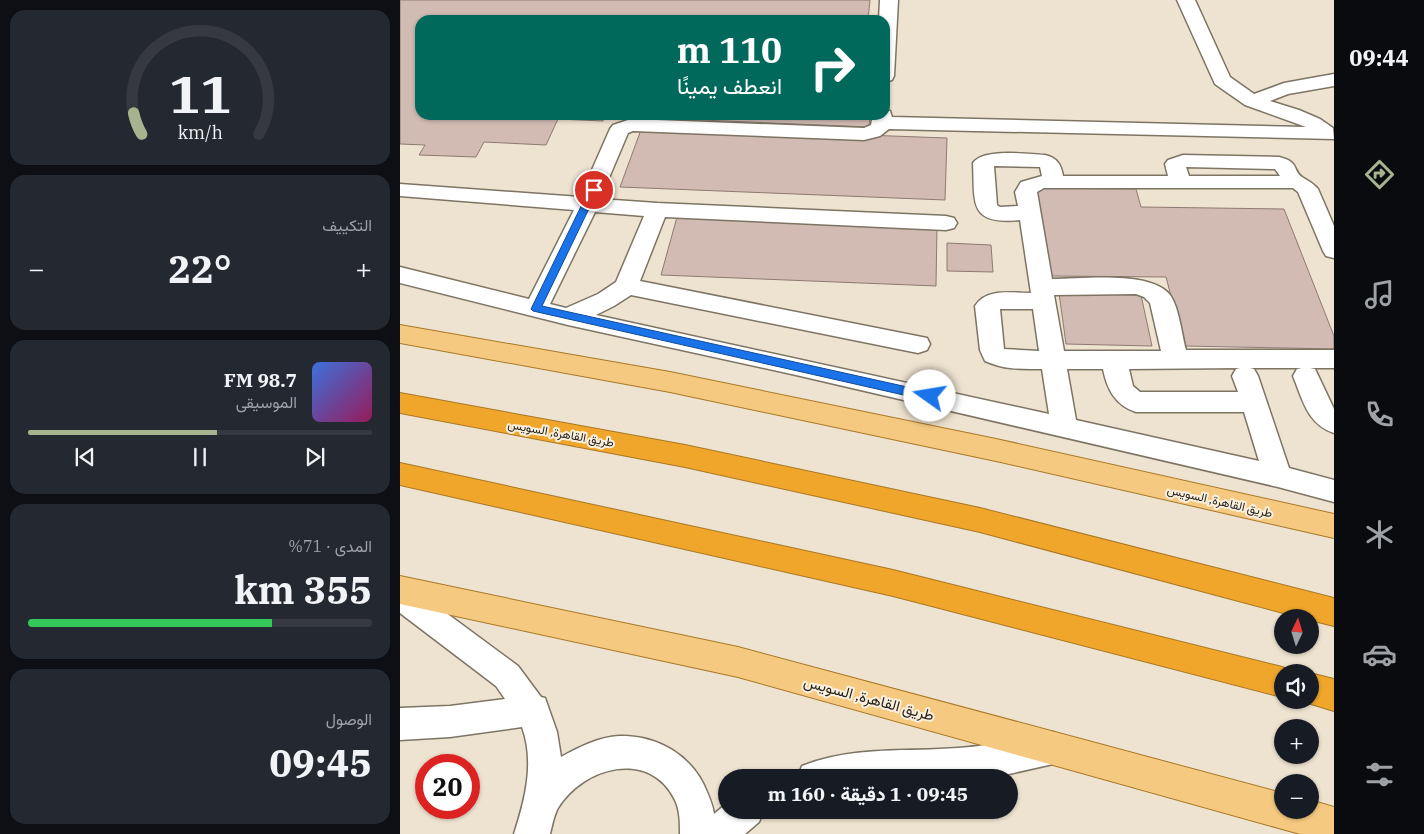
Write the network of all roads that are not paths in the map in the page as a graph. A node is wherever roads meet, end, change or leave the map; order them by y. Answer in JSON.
{"nodes":[{"id":1,"x":889,"y":0,"type":"edge"},
{"id":2,"x":1186,"y":0,"type":"edge"},
{"id":3,"x":888,"y":15,"type":"edge"},
{"id":4,"x":1334,"y":80,"type":"edge"},
{"id":5,"x":1252,"y":100,"type":"junction"},
{"id":6,"x":890,"y":119,"type":"edge"},
{"id":7,"x":883,"y":120,"type":"edge"},
{"id":8,"x":1331,"y":137,"type":"edge"},
{"id":9,"x":1054,"y":182,"type":"junction"},
{"id":10,"x":400,"y":190,"type":"edge"},
{"id":11,"x":587,"y":205,"type":"junction"},
{"id":12,"x":657,"y":210,"type":"junction"},
{"id":13,"x":1030,"y":212,"type":"junction"},
{"id":14,"x":946,"y":223,"type":"dead end"},
{"id":15,"x":1334,"y":251,"type":"edge"},
{"id":16,"x":400,"y":275,"type":"edge"},
{"id":17,"x":626,"y":286,"type":"junction"},
{"id":18,"x":1043,"y":294,"type":"junction"},
{"id":19,"x":536,"y":309,"type":"junction"},
{"id":20,"x":568,"y":317,"type":"junction"},
{"id":21,"x":400,"y":334,"type":"edge"},
{"id":22,"x":918,"y":344,"type":"dead end"},
{"id":23,"x":1176,"y":359,"type":"junction"},
{"id":24,"x":1334,"y":359,"type":"edge"},
{"id":25,"x":1054,"y":368,"type":"junction"},
{"id":26,"x":1116,"y":368,"type":"junction"},
{"id":27,"x":1245,"y":376,"type":"junction"},
{"id":28,"x":1306,"y":376,"type":"junction"},
{"id":29,"x":1334,"y":376,"type":"edge"},
{"id":30,"x":1254,"y":402,"type":"junction"},
{"id":31,"x":400,"y":404,"type":"edge"},
{"id":32,"x":1334,"y":423,"type":"edge"},
{"id":33,"x":1064,"y":427,"type":"junction"},
{"id":34,"x":400,"y":474,"type":"edge"},
{"id":35,"x":1278,"y":476,"type":"junction"},
{"id":36,"x":1334,"y":491,"type":"edge"},
{"id":37,"x":1334,"y":526,"type":"edge"},
{"id":38,"x":1238,"y":587,"type":"junction"},
{"id":39,"x":400,"y":590,"type":"edge"},
{"id":40,"x":400,"y":596,"type":"edge"},
{"id":41,"x":1334,"y":602,"type":"edge"},
{"id":42,"x":1334,"y":612,"type":"edge"},
{"id":43,"x":1274,"y":680,"type":"edge"},
{"id":44,"x":1319,"y":691,"type":"edge"},
{"id":45,"x":1334,"y":695,"type":"edge"},
{"id":46,"x":533,"y":709,"type":"junction"},
{"id":47,"x":400,"y":724,"type":"edge"},
{"id":48,"x":1053,"y":748,"type":"junction"},
{"id":49,"x":857,"y":769,"type":"edge"},
{"id":50,"x":542,"y":801,"type":"junction"},
{"id":51,"x":736,"y":819,"type":"edge"},
{"id":52,"x":1334,"y":825,"type":"edge"},
{"id":53,"x":532,"y":834,"type":"edge"},
{"id":54,"x":698,"y":834,"type":"edge"},
{"id":55,"x":717,"y":834,"type":"edge"}],
"edges":[{"from":1,"to":3,"type":"street"},
{"from":2,"to":5,"type":"street"},
{"from":4,"to":5,"type":"street"},
{"from":5,"to":8,"type":"street"},
{"from":6,"to":8,"type":"street"},
{"from":7,"to":11,"type":"street"},
{"from":9,"to":13,"type":"street"},
{"from":9,"to":13,"type":"street"},
{"from":9,"to":15,"type":"street"},
{"from":10,"to":11,"type":"street"},
{"from":11,"to":12,"type":"street"},
{"from":11,"to":19,"type":"street"},
{"from":12,"to":14,"type":"street"},
{"from":12,"to":17,"type":"street"},
{"from":13,"to":18,"type":"street"},
{"from":16,"to":19,"type":"street"},
{"from":17,"to":20,"type":"street"},
{"from":17,"to":22,"type":"street"},
{"from":18,"to":23,"type":"street"},
{"from":18,"to":25,"type":"street"},
{"from":18,"to":25,"type":"street"},
{"from":19,"to":20,"type":"street"},
{"from":20,"to":33,"type":"street"},
{"from":21,"to":37,"type":"main road","name":"طريق القاهرة, السويس"},
{"from":23,"to":24,"type":"street"},
{"from":23,"to":26,"type":"street"},
{"from":25,"to":26,"type":"street"},
{"from":25,"to":33,"type":"street"},
{"from":26,"to":27,"type":"street"},
{"from":26,"to":30,"type":"street"},
{"from":27,"to":28,"type":"street"},
{"from":27,"to":30,"type":"street"},
{"from":28,"to":29,"type":"street"},
{"from":28,"to":32,"type":"street"},
{"from":30,"to":35,"type":"street"},
{"from":31,"to":38,"type":"highway","name":"طريق القاهرة, السويس"},
{"from":33,"to":35,"type":"street"},
{"from":34,"to":43,"type":"highway"},
{"from":35,"to":36,"type":"street"},
{"from":38,"to":41,"type":"highway"},
{"from":38,"to":42,"type":"highway","name":"طريق القاهرة, السويس"},
{"from":39,"to":48,"type":"main road","name":"طريق القاهرة, السويس"},
{"from":40,"to":46,"type":"street"},
{"from":44,"to":45,"type":"highway"},
{"from":46,"to":47,"type":"street"},
{"from":46,"to":50,"type":"street"},
{"from":48,"to":49,"type":"street"},
{"from":48,"to":52,"type":"main road","name":"طريق القاهرة, السويس"},
{"from":50,"to":53,"type":"street"},
{"from":50,"to":54,"type":"street"},
{"from":51,"to":55,"type":"street"}]}
